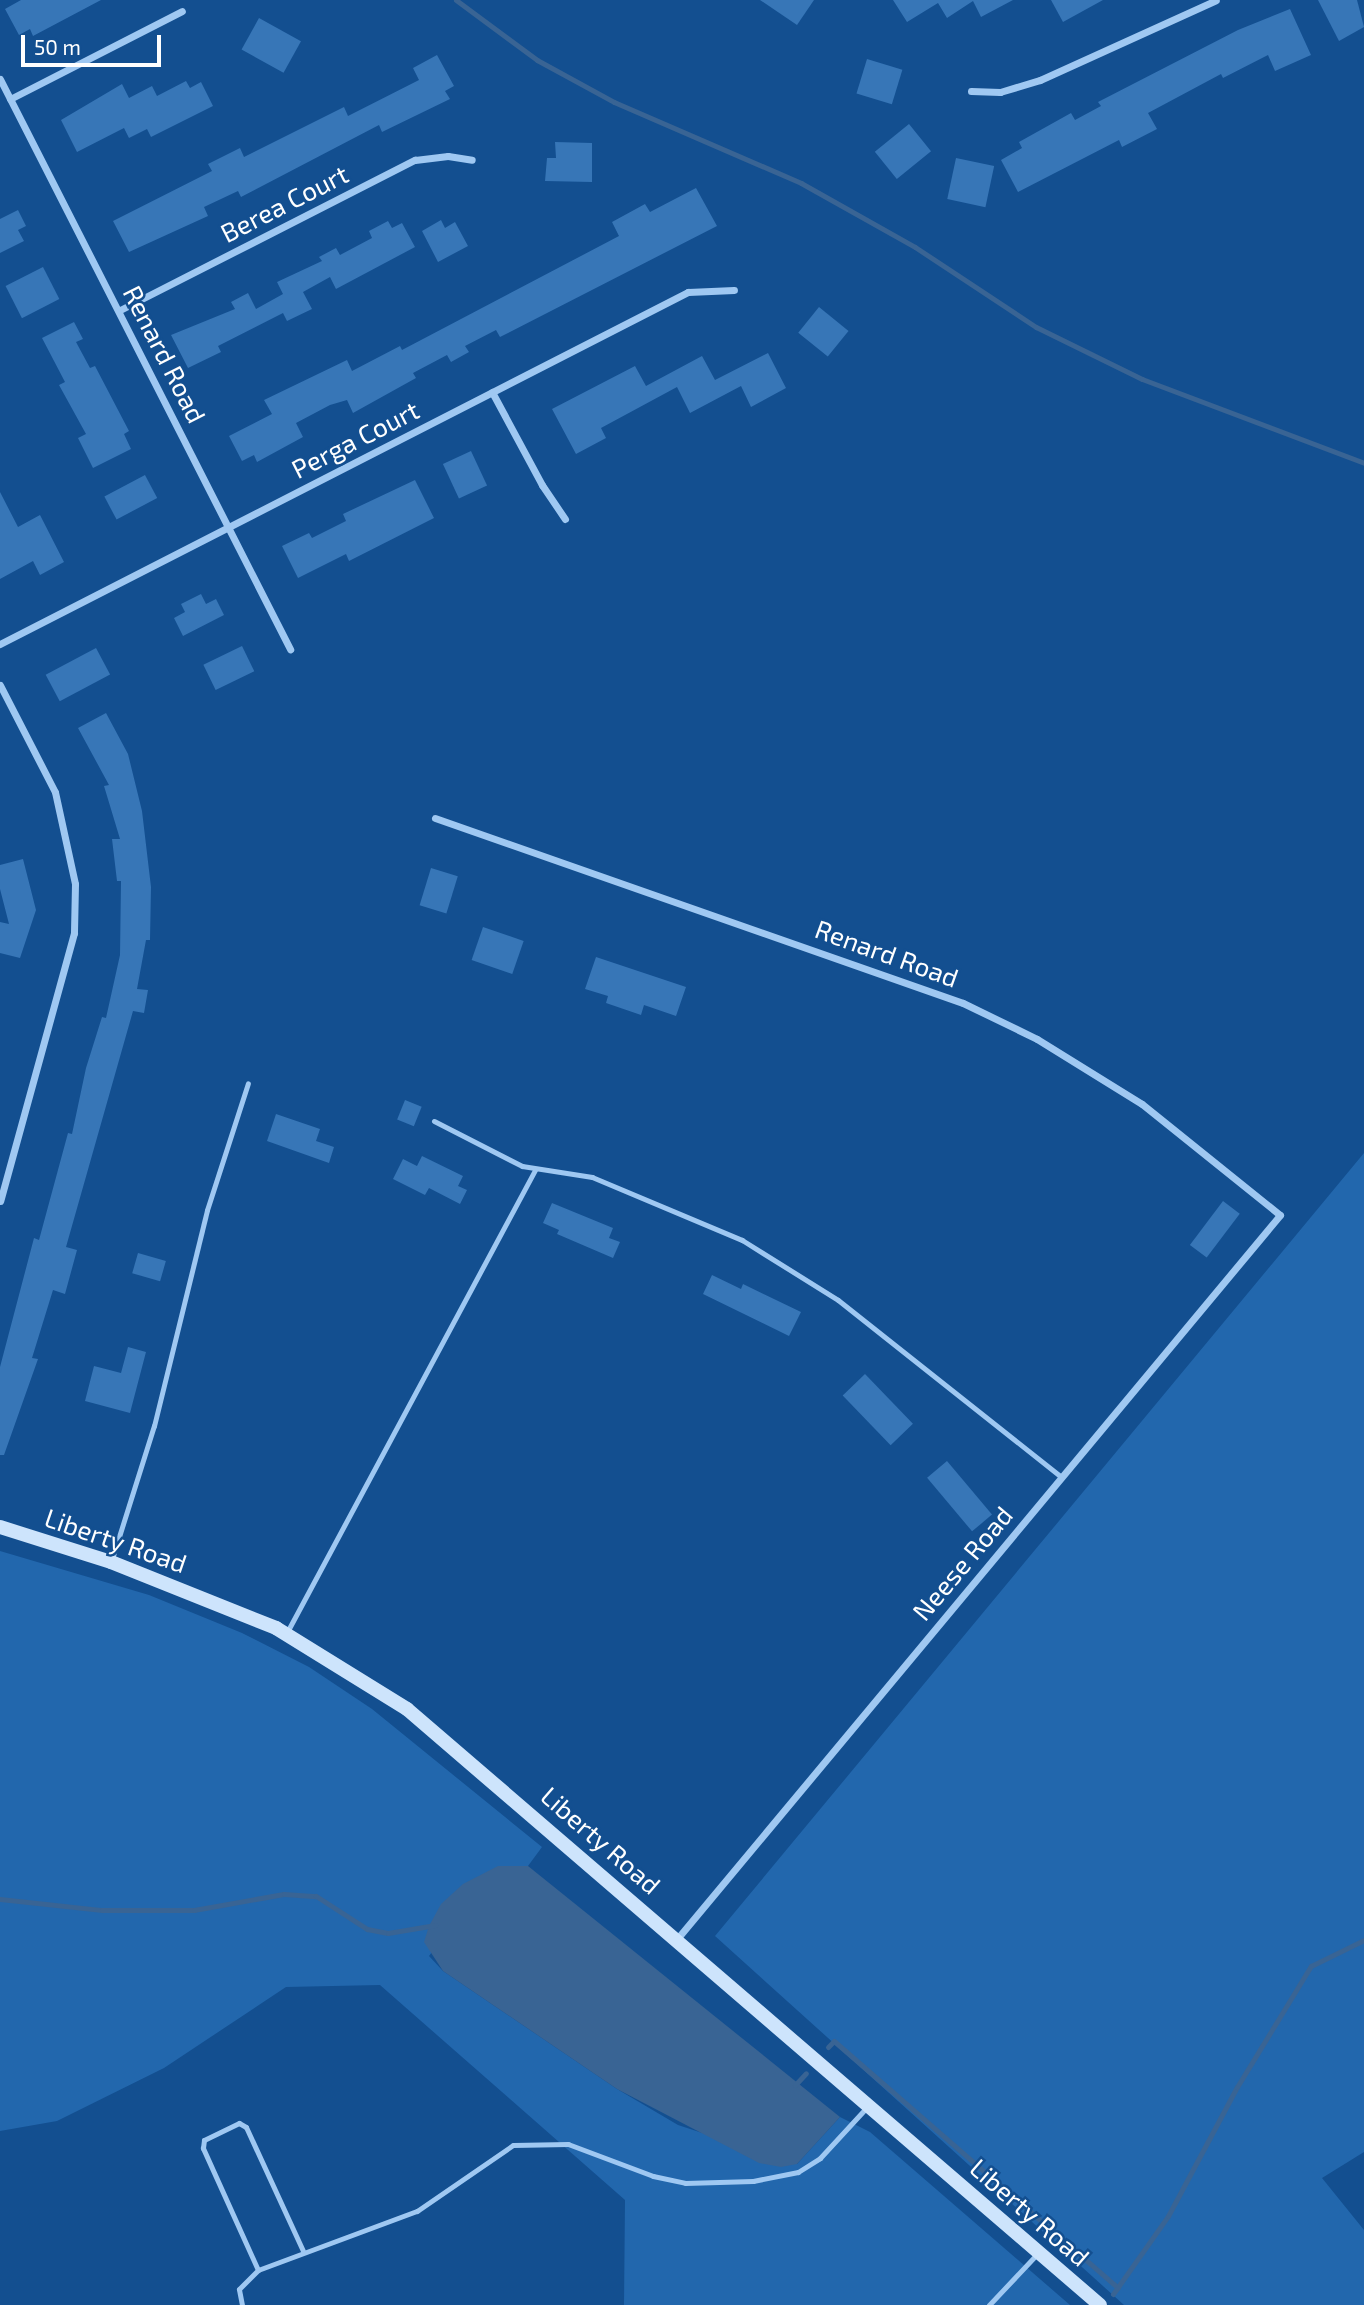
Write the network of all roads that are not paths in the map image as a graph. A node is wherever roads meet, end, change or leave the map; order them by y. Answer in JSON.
{"nodes":[{"id":1,"x":1216,"y":0,"type":"edge"},
{"id":2,"x":182,"y":11,"type":"dead end"},
{"id":3,"x":0,"y":79,"type":"edge"},
{"id":4,"x":971,"y":91,"type":"dead end"},
{"id":5,"x":10,"y":99,"type":"junction"},
{"id":6,"x":472,"y":160,"type":"dead end"},
{"id":7,"x":734,"y":290,"type":"dead end"},
{"id":8,"x":120,"y":310,"type":"junction"},
{"id":9,"x":492,"y":392,"type":"junction"},
{"id":10,"x":565,"y":519,"type":"dead end"},
{"id":11,"x":228,"y":527,"type":"junction"},
{"id":12,"x":0,"y":644,"type":"edge"},
{"id":13,"x":290,"y":649,"type":"dead end"},
{"id":14,"x":0,"y":685,"type":"edge"},
{"id":15,"x":435,"y":818,"type":"dead end"},
{"id":16,"x":248,"y":1083,"type":"dead end"},
{"id":17,"x":434,"y":1121,"type":"dead end"},
{"id":18,"x":0,"y":1148,"type":"edge"},
{"id":19,"x":10,"y":1152,"type":"junction"},
{"id":20,"x":535,"y":1170,"type":"junction"},
{"id":21,"x":0,"y":1200,"type":"edge"},
{"id":22,"x":1280,"y":1215,"type":"joint"},
{"id":23,"x":1062,"y":1477,"type":"junction"},
{"id":24,"x":0,"y":1527,"type":"edge"},
{"id":25,"x":111,"y":1562,"type":"junction"},
{"id":26,"x":286,"y":1633,"type":"junction"},
{"id":27,"x":677,"y":1939,"type":"junction"},
{"id":28,"x":869,"y":2105,"type":"junction"},
{"id":29,"x":303,"y":2251,"type":"junction"},
{"id":30,"x":1039,"y":2252,"type":"junction"},
{"id":31,"x":258,"y":2270,"type":"junction"},
{"id":32,"x":242,"y":2305,"type":"edge"},
{"id":33,"x":989,"y":2305,"type":"edge"},
{"id":34,"x":1100,"y":2305,"type":"edge"}],
"edges":[{"from":1,"to":4,"type":"street"},
{"from":2,"to":5,"type":"street"},
{"from":3,"to":5,"type":"street","name":"Renard Road"},
{"from":5,"to":8,"type":"street","name":"Renard Road"},
{"from":6,"to":8,"type":"street","name":"Berea Court"},
{"from":7,"to":9,"type":"street","name":"Perga Court"},
{"from":8,"to":11,"type":"street","name":"Renard Road"},
{"from":9,"to":10,"type":"street"},
{"from":9,"to":11,"type":"street","name":"Perga Court"},
{"from":11,"to":12,"type":"street","name":"Perga Court"},
{"from":11,"to":13,"type":"street","name":"Renard Road"},
{"from":14,"to":19,"type":"street"},
{"from":15,"to":22,"type":"street","name":"Renard Road"},
{"from":16,"to":25,"type":"lane"},
{"from":17,"to":20,"type":"lane"},
{"from":18,"to":19,"type":"street"},
{"from":19,"to":21,"type":"street"},
{"from":20,"to":23,"type":"lane"},
{"from":20,"to":26,"type":"lane"},
{"from":22,"to":23,"type":"street","name":"Neese Road"},
{"from":23,"to":27,"type":"street","name":"Neese Road"},
{"from":24,"to":25,"type":"street","name":"Liberty Road"},
{"from":25,"to":26,"type":"street","name":"Liberty Road"},
{"from":26,"to":27,"type":"street","name":"Liberty Road"},
{"from":27,"to":28,"type":"street","name":"Liberty Road"},
{"from":28,"to":29,"type":"lane"},
{"from":28,"to":30,"type":"street","name":"Liberty Road"},
{"from":29,"to":31,"type":"lane"},
{"from":29,"to":31,"type":"lane"},
{"from":30,"to":33,"type":"lane"},
{"from":30,"to":34,"type":"street","name":"Liberty Road"},
{"from":31,"to":32,"type":"lane"}]}
